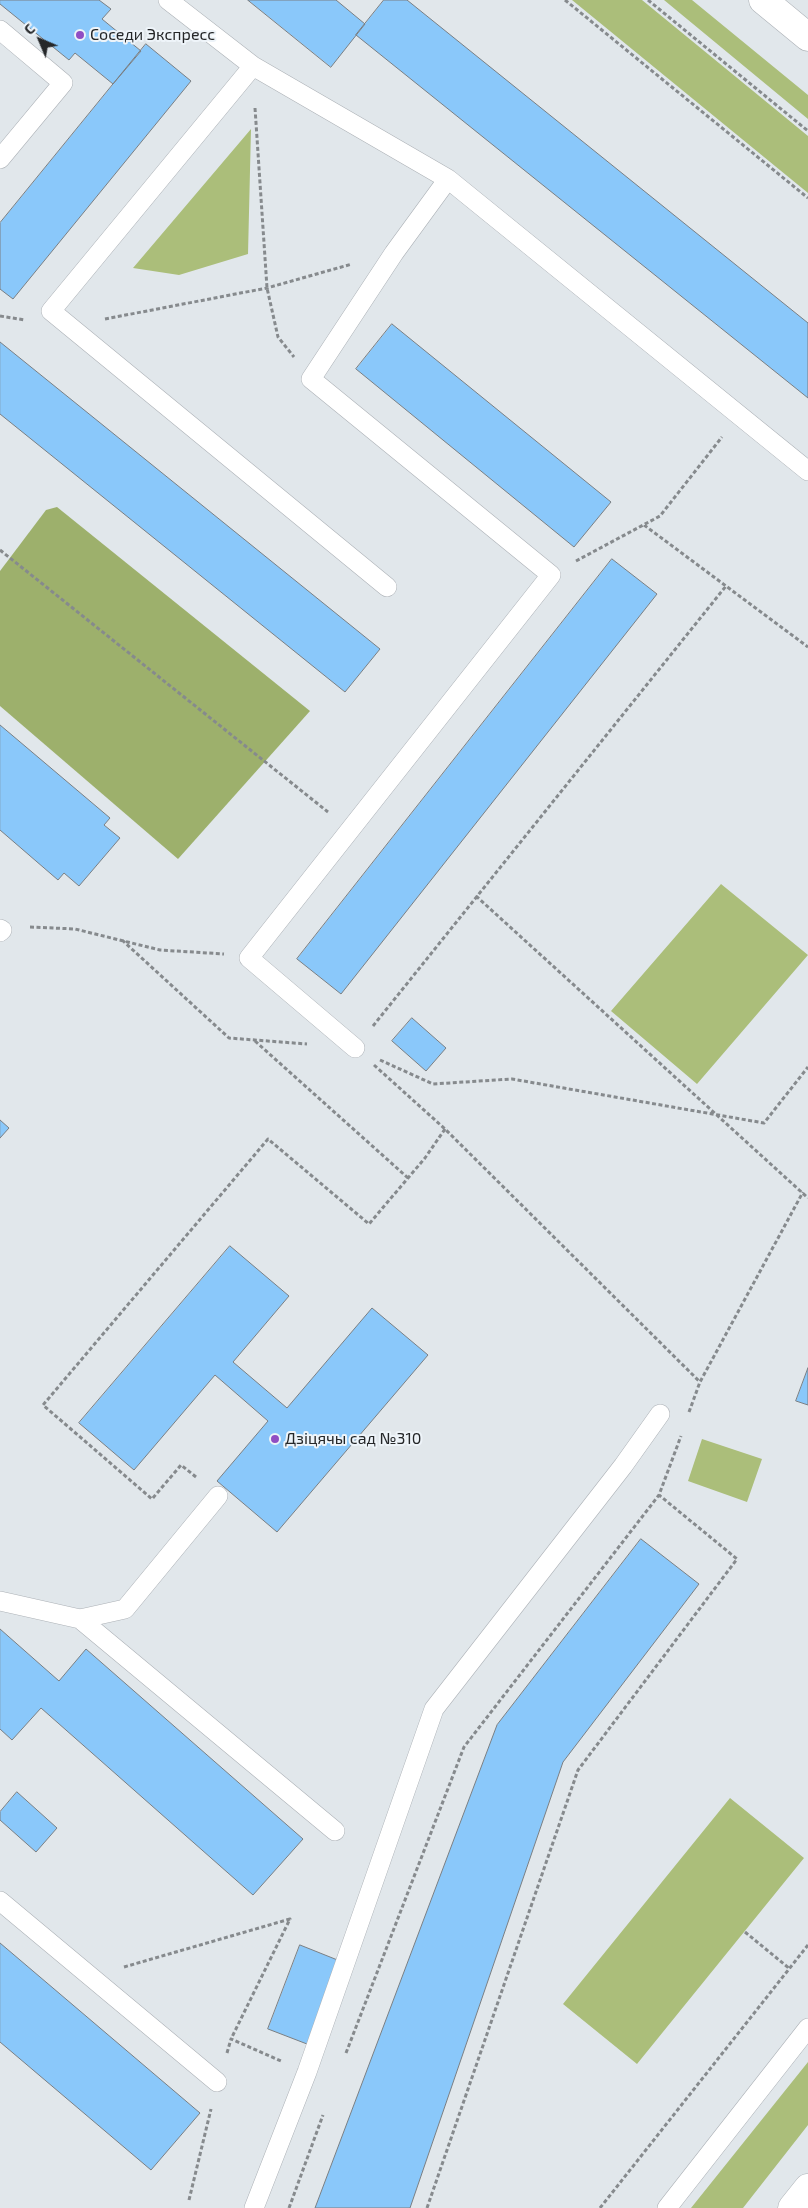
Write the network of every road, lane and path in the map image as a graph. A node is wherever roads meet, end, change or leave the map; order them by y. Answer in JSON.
{"nodes":[{"id":1,"x":168,"y":0,"type":"edge"},
{"id":2,"x":565,"y":0,"type":"edge"},
{"id":3,"x":648,"y":0,"type":"edge"},
{"id":4,"x":763,"y":0,"type":"edge"},
{"id":5,"x":0,"y":30,"type":"edge"},
{"id":6,"x":808,"y":37,"type":"edge"},
{"id":7,"x":253,"y":66,"type":"junction"},
{"id":8,"x":808,"y":131,"type":"edge"},
{"id":9,"x":0,"y":159,"type":"edge"},
{"id":10,"x":448,"y":179,"type":"junction"},
{"id":11,"x":808,"y":198,"type":"edge"},
{"id":12,"x":324,"y":271,"type":"dead end"},
{"id":13,"x":267,"y":288,"type":"junction"},
{"id":14,"x":0,"y":316,"type":"edge"},
{"id":15,"x":71,"y":326,"type":"junction"},
{"id":16,"x":311,"y":379,"type":"junction"},
{"id":17,"x":710,"y":453,"type":"dead end"},
{"id":18,"x":808,"y":471,"type":"edge"},
{"id":19,"x":644,"y":524,"type":"junction"},
{"id":20,"x":0,"y":550,"type":"edge"},
{"id":21,"x":551,"y":575,"type":"junction"},
{"id":22,"x":726,"y":586,"type":"junction"},
{"id":23,"x":387,"y":587,"type":"dead end"},
{"id":24,"x":808,"y":647,"type":"edge"},
{"id":25,"x":350,"y":830,"type":"junction"},
{"id":26,"x":476,"y":896,"type":"junction"},
{"id":27,"x":1,"y":930,"type":"edge"},
{"id":28,"x":122,"y":940,"type":"junction"},
{"id":29,"x":229,"y":954,"type":"dead end"},
{"id":30,"x":254,"y":1040,"type":"junction"},
{"id":31,"x":355,"y":1048,"type":"junction"},
{"id":32,"x":808,"y":1067,"type":"edge"},
{"id":33,"x":717,"y":1114,"type":"junction"},
{"id":34,"x":445,"y":1129,"type":"junction"},
{"id":35,"x":408,"y":1178,"type":"junction"},
{"id":36,"x":803,"y":1192,"type":"junction"},
{"id":37,"x":808,"y":1198,"type":"edge"},
{"id":38,"x":700,"y":1382,"type":"junction"},
{"id":39,"x":660,"y":1414,"type":"dead end"},
{"id":40,"x":688,"y":1417,"type":"dead end"},
{"id":41,"x":681,"y":1434,"type":"dead end"},
{"id":42,"x":659,"y":1495,"type":"junction"},
{"id":43,"x":218,"y":1496,"type":"joint"},
{"id":44,"x":0,"y":1601,"type":"edge"},
{"id":45,"x":80,"y":1619,"type":"junction"},
{"id":46,"x":335,"y":1831,"type":"dead end"},
{"id":47,"x":0,"y":1900,"type":"edge"},
{"id":48,"x":745,"y":1932,"type":"dead end"},
{"id":49,"x":808,"y":1945,"type":"edge"},
{"id":50,"x":790,"y":1969,"type":"junction"},
{"id":51,"x":92,"y":1977,"type":"junction"},
{"id":52,"x":808,"y":2028,"type":"edge"},
{"id":53,"x":231,"y":2039,"type":"junction"},
{"id":54,"x":346,"y":2054,"type":"dead end"},
{"id":55,"x":279,"y":2060,"type":"dead end"},
{"id":56,"x":217,"y":2082,"type":"junction"},
{"id":57,"x":326,"y":2108,"type":"dead end"},
{"id":58,"x":808,"y":2188,"type":"edge"},
{"id":59,"x":189,"y":2200,"type":"dead end"},
{"id":60,"x":254,"y":2208,"type":"edge"},
{"id":61,"x":289,"y":2208,"type":"edge"},
{"id":62,"x":427,"y":2208,"type":"edge"},
{"id":63,"x":600,"y":2208,"type":"edge"},
{"id":64,"x":667,"y":2208,"type":"edge"},
{"id":65,"x":792,"y":2208,"type":"edge"}],
"edges":[{"from":1,"to":7,"type":"lane"},
{"from":2,"to":11,"type":"path"},
{"from":3,"to":8,"type":"path"},
{"from":4,"to":6,"type":"main road"},
{"from":5,"to":9,"type":"lane"},
{"from":7,"to":10,"type":"lane"},
{"from":7,"to":13,"type":"path"},
{"from":7,"to":15,"type":"lane"},
{"from":10,"to":16,"type":"lane"},
{"from":10,"to":18,"type":"lane"},
{"from":12,"to":13,"type":"path"},
{"from":13,"to":15,"type":"path"},
{"from":13,"to":16,"type":"path"},
{"from":14,"to":15,"type":"path"},
{"from":15,"to":23,"type":"lane"},
{"from":16,"to":21,"type":"lane"},
{"from":17,"to":19,"type":"path"},
{"from":19,"to":21,"type":"path"},
{"from":19,"to":22,"type":"path"},
{"from":20,"to":25,"type":"path"},
{"from":21,"to":25,"type":"lane"},
{"from":22,"to":24,"type":"path"},
{"from":22,"to":26,"type":"path"},
{"from":25,"to":31,"type":"lane"},
{"from":26,"to":31,"type":"path"},
{"from":26,"to":33,"type":"path"},
{"from":27,"to":28,"type":"path"},
{"from":28,"to":29,"type":"path"},
{"from":28,"to":30,"type":"path"},
{"from":30,"to":31,"type":"path"},
{"from":30,"to":35,"type":"path"},
{"from":31,"to":33,"type":"path"},
{"from":31,"to":34,"type":"path"},
{"from":32,"to":33,"type":"path"},
{"from":33,"to":36,"type":"path"},
{"from":34,"to":35,"type":"path"},
{"from":34,"to":38,"type":"path"},
{"from":35,"to":43,"type":"path"},
{"from":36,"to":37,"type":"path"},
{"from":36,"to":38,"type":"path"},
{"from":38,"to":40,"type":"path"},
{"from":39,"to":60,"type":"lane"},
{"from":41,"to":42,"type":"path"},
{"from":42,"to":54,"type":"path"},
{"from":42,"to":62,"type":"path"},
{"from":43,"to":45,"type":"lane"},
{"from":44,"to":45,"type":"lane"},
{"from":45,"to":46,"type":"lane"},
{"from":47,"to":51,"type":"lane"},
{"from":48,"to":50,"type":"path"},
{"from":49,"to":50,"type":"path"},
{"from":50,"to":63,"type":"path"},
{"from":51,"to":53,"type":"path"},
{"from":51,"to":56,"type":"lane"},
{"from":52,"to":64,"type":"lane"},
{"from":53,"to":55,"type":"path"},
{"from":53,"to":56,"type":"path"},
{"from":56,"to":59,"type":"path"},
{"from":57,"to":61,"type":"path"},
{"from":58,"to":65,"type":"main road"}]}
